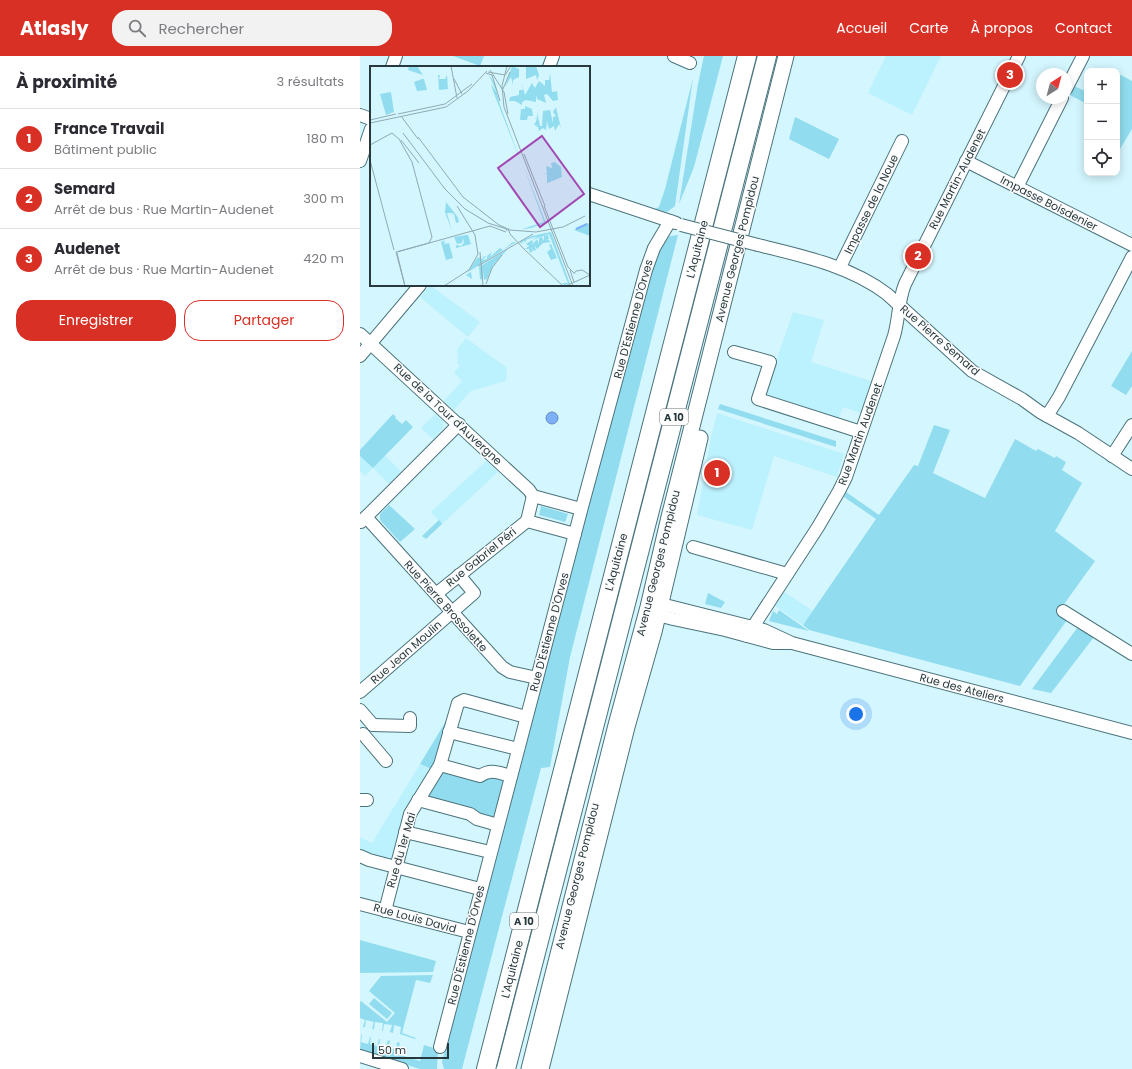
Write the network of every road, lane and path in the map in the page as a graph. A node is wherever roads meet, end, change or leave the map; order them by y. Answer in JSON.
{"nodes":[{"id":1,"x":396,"y":56,"type":"edge"},
{"id":2,"x":553,"y":56,"type":"edge"},
{"id":3,"x":674,"y":56,"type":"edge"},
{"id":4,"x":747,"y":56,"type":"edge"},
{"id":5,"x":767,"y":56,"type":"edge"},
{"id":6,"x":786,"y":56,"type":"edge"},
{"id":7,"x":796,"y":56,"type":"edge"},
{"id":8,"x":1019,"y":56,"type":"edge"},
{"id":9,"x":1083,"y":56,"type":"edge"},
{"id":10,"x":690,"y":63,"type":"dead end"},
{"id":11,"x":392,"y":66,"type":"edge"},
{"id":12,"x":549,"y":66,"type":"edge"},
{"id":13,"x":1072,"y":77,"type":"edge"},
{"id":14,"x":1059,"y":104,"type":"edge"},
{"id":15,"x":360,"y":115,"type":"edge"},
{"id":16,"x":370,"y":119,"type":"edge"},
{"id":17,"x":370,"y":132,"type":"edge"},
{"id":18,"x":902,"y":141,"type":"dead end"},
{"id":19,"x":360,"y":161,"type":"edge"},
{"id":20,"x":966,"y":161,"type":"junction"},
{"id":21,"x":1017,"y":186,"type":"junction"},
{"id":22,"x":590,"y":194,"type":"edge"},
{"id":23,"x":675,"y":223,"type":"junction"},
{"id":24,"x":1132,"y":245,"type":"edge"},
{"id":25,"x":1132,"y":257,"type":"edge"},
{"id":26,"x":840,"y":267,"type":"junction"},
{"id":27,"x":419,"y":286,"type":"edge"},
{"id":28,"x":899,"y":304,"type":"junction"},
{"id":29,"x":360,"y":334,"type":"edge"},
{"id":30,"x":371,"y":343,"type":"junction"},
{"id":31,"x":734,"y":352,"type":"dead end"},
{"id":32,"x":360,"y":356,"type":"edge"},
{"id":33,"x":1047,"y":416,"type":"junction"},
{"id":34,"x":459,"y":424,"type":"junction"},
{"id":35,"x":1132,"y":425,"type":"edge"},
{"id":36,"x":861,"y":432,"type":"junction"},
{"id":37,"x":1112,"y":456,"type":"junction"},
{"id":38,"x":1132,"y":469,"type":"edge"},
{"id":39,"x":533,"y":496,"type":"junction"},
{"id":40,"x":581,"y":509,"type":"junction"},
{"id":41,"x":363,"y":520,"type":"edge"},
{"id":42,"x":527,"y":521,"type":"junction"},
{"id":43,"x":575,"y":534,"type":"junction"},
{"id":44,"x":693,"y":547,"type":"dead end"},
{"id":45,"x":787,"y":574,"type":"junction"},
{"id":46,"x":459,"y":576,"type":"junction"},
{"id":47,"x":436,"y":594,"type":"junction"},
{"id":48,"x":656,"y":608,"type":"junction"},
{"id":49,"x":1063,"y":611,"type":"dead end"},
{"id":50,"x":452,"y":612,"type":"junction"},
{"id":51,"x":750,"y":632,"type":"junction"},
{"id":52,"x":1132,"y":654,"type":"edge"},
{"id":53,"x":537,"y":678,"type":"junction"},
{"id":54,"x":360,"y":692,"type":"edge"},
{"id":55,"x":360,"y":710,"type":"edge"},
{"id":56,"x":526,"y":716,"type":"junction"},
{"id":57,"x":373,"y":725,"type":"junction"},
{"id":58,"x":410,"y":725,"type":"dead end"},
{"id":59,"x":449,"y":732,"type":"junction"},
{"id":60,"x":1132,"y":733,"type":"edge"},
{"id":61,"x":361,"y":735,"type":"edge"},
{"id":62,"x":518,"y":748,"type":"junction"},
{"id":63,"x":386,"y":761,"type":"dead end"},
{"id":64,"x":440,"y":765,"type":"junction"},
{"id":65,"x":511,"y":776,"type":"junction"},
{"id":66,"x":418,"y":800,"type":"junction"},
{"id":67,"x":594,"y":811,"type":"junction"},
{"id":68,"x":498,"y":824,"type":"junction"},
{"id":69,"x":557,"y":828,"type":"joint"},
{"id":70,"x":405,"y":832,"type":"junction"},
{"id":71,"x":490,"y":852,"type":"junction"},
{"id":72,"x":360,"y":856,"type":"edge"},
{"id":73,"x":396,"y":867,"type":"junction"},
{"id":74,"x":480,"y":889,"type":"junction"},
{"id":75,"x":360,"y":904,"type":"edge"},
{"id":76,"x":384,"y":911,"type":"junction"},
{"id":77,"x":469,"y":932,"type":"junction"},
{"id":78,"x":554,"y":994,"type":"junction"},
{"id":79,"x":440,"y":1046,"type":"dead end"},
{"id":80,"x":360,"y":1056,"type":"edge"},
{"id":81,"x":402,"y":1069,"type":"edge"},
{"id":82,"x":486,"y":1069,"type":"edge"},
{"id":83,"x":492,"y":1069,"type":"edge"},
{"id":84,"x":506,"y":1069,"type":"edge"},
{"id":85,"x":529,"y":1069,"type":"edge"},
{"id":86,"x":541,"y":1069,"type":"edge"}],
"edges":[{"from":1,"to":11,"type":"street"},
{"from":2,"to":12,"type":"street"},
{"from":3,"to":10,"type":"street"},
{"from":4,"to":82,"type":"highway","name":"L'Aquitaine","number":"A 10"},
{"from":5,"to":84,"type":"highway","name":"L'Aquitaine","number":"A 10","bridge":true},
{"from":6,"to":48,"type":"main road","name":"Avenue Georges Pompidou"},
{"from":7,"to":48,"type":"main road","name":"Avenue Georges Pompidou"},
{"from":8,"to":20,"type":"street","name":"Rue Martin-Audenet"},
{"from":9,"to":13,"type":"street"},
{"from":14,"to":21,"type":"street"},
{"from":15,"to":16,"type":"street"},
{"from":17,"to":19,"type":"street"},
{"from":18,"to":26,"type":"street","name":"Impasse de la Noue"},
{"from":20,"to":21,"type":"street","name":"Impasse Boisdenier"},
{"from":20,"to":28,"type":"street","name":"Rue Martin-Audenet"},
{"from":21,"to":24,"type":"street","name":"Impasse Boisdenier"},
{"from":22,"to":23,"type":"street","name":"Rue Pierre Semard"},
{"from":23,"to":26,"type":"street","name":"Rue Pierre Semard","bridge":true},
{"from":23,"to":40,"type":"street","name":"Rue D'Estienne D'Orves"},
{"from":25,"to":33,"type":"street"},
{"from":26,"to":28,"type":"street","name":"Rue Pierre Semard"},
{"from":27,"to":30,"type":"street"},
{"from":28,"to":33,"type":"street","name":"Rue Pierre Semard"},
{"from":28,"to":36,"type":"street","name":"Rue Martin Audenet"},
{"from":29,"to":30,"type":"street","name":"Rue de la Tour d'Auvergne"},
{"from":30,"to":32,"type":"street"},
{"from":30,"to":34,"type":"street","name":"Rue de la Tour d'Auvergne"},
{"from":31,"to":36,"type":"street"},
{"from":33,"to":37,"type":"street","name":"Rue Pierre Semard"},
{"from":34,"to":39,"type":"street","name":"Rue de la Tour d'Auvergne"},
{"from":34,"to":41,"type":"street"},
{"from":35,"to":37,"type":"street"},
{"from":36,"to":45,"type":"street","name":"Rue Martin Audenet"},
{"from":37,"to":38,"type":"street","name":"Rue Pierre Semard"},
{"from":39,"to":40,"type":"street"},
{"from":39,"to":42,"type":"street"},
{"from":40,"to":43,"type":"street","name":"Rue D'Estienne D'Orves"},
{"from":41,"to":47,"type":"street","name":"Rue Pierre Brossolette"},
{"from":42,"to":43,"type":"street"},
{"from":42,"to":46,"type":"street","name":"Rue Gabriel Péri"},
{"from":43,"to":53,"type":"street","name":"Rue D'Estienne D'Orves"},
{"from":44,"to":45,"type":"street"},
{"from":45,"to":51,"type":"street","name":"Rue Martin Audenet"},
{"from":46,"to":47,"type":"street","name":"Rue Gabriel Péri"},
{"from":46,"to":50,"type":"street","name":"Rue Jean Moulin"},
{"from":47,"to":50,"type":"street","name":"Rue Pierre Brossolette"},
{"from":48,"to":51,"type":"street","name":"Rue des Ateliers"},
{"from":48,"to":67,"type":"main road","name":"Avenue Georges Pompidou"},
{"from":48,"to":78,"type":"main road","name":"Avenue Georges Pompidou"},
{"from":49,"to":52,"type":"street"},
{"from":50,"to":53,"type":"street","name":"Rue Pierre Brossolette"},
{"from":50,"to":54,"type":"street","name":"Rue Jean Moulin"},
{"from":51,"to":60,"type":"street","name":"Rue des Ateliers"},
{"from":53,"to":56,"type":"street","name":"Rue D'Estienne D'Orves"},
{"from":55,"to":57,"type":"street"},
{"from":56,"to":59,"type":"street","name":"Rue du 1er Mai"},
{"from":56,"to":62,"type":"street","name":"Rue D'Estienne D'Orves"},
{"from":57,"to":58,"type":"street"},
{"from":57,"to":61,"type":"street"},
{"from":59,"to":62,"type":"street"},
{"from":59,"to":64,"type":"street","name":"Rue du 1er Mai"},
{"from":61,"to":63,"type":"street"},
{"from":62,"to":65,"type":"street","name":"Rue D'Estienne D'Orves"},
{"from":64,"to":65,"type":"street"},
{"from":64,"to":66,"type":"street","name":"Rue du 1er Mai"},
{"from":65,"to":68,"type":"street","name":"Rue D'Estienne D'Orves"},
{"from":66,"to":68,"type":"street"},
{"from":66,"to":70,"type":"street","name":"Rue du 1er Mai"},
{"from":67,"to":69,"type":"main road"},
{"from":67,"to":78,"type":"main road","name":"Avenue Georges Pompidou"},
{"from":68,"to":71,"type":"street","name":"Rue D'Estienne D'Orves"},
{"from":69,"to":83,"type":"street"},
{"from":70,"to":71,"type":"street"},
{"from":70,"to":73,"type":"street","name":"Rue du 1er Mai"},
{"from":71,"to":74,"type":"street","name":"Rue D'Estienne D'Orves"},
{"from":72,"to":73,"type":"street"},
{"from":73,"to":74,"type":"street"},
{"from":73,"to":76,"type":"street","name":"Rue du 1er Mai"},
{"from":74,"to":77,"type":"street","name":"Rue D'Estienne D'Orves"},
{"from":75,"to":76,"type":"street","name":"Rue Louis David"},
{"from":76,"to":77,"type":"street","name":"Rue Louis David"},
{"from":77,"to":79,"type":"street","name":"Rue D'Estienne D'Orves"},
{"from":78,"to":85,"type":"main road","name":"Avenue Georges Pompidou"},
{"from":78,"to":86,"type":"main road","name":"Avenue Georges Pompidou"},
{"from":80,"to":81,"type":"street"}]}
